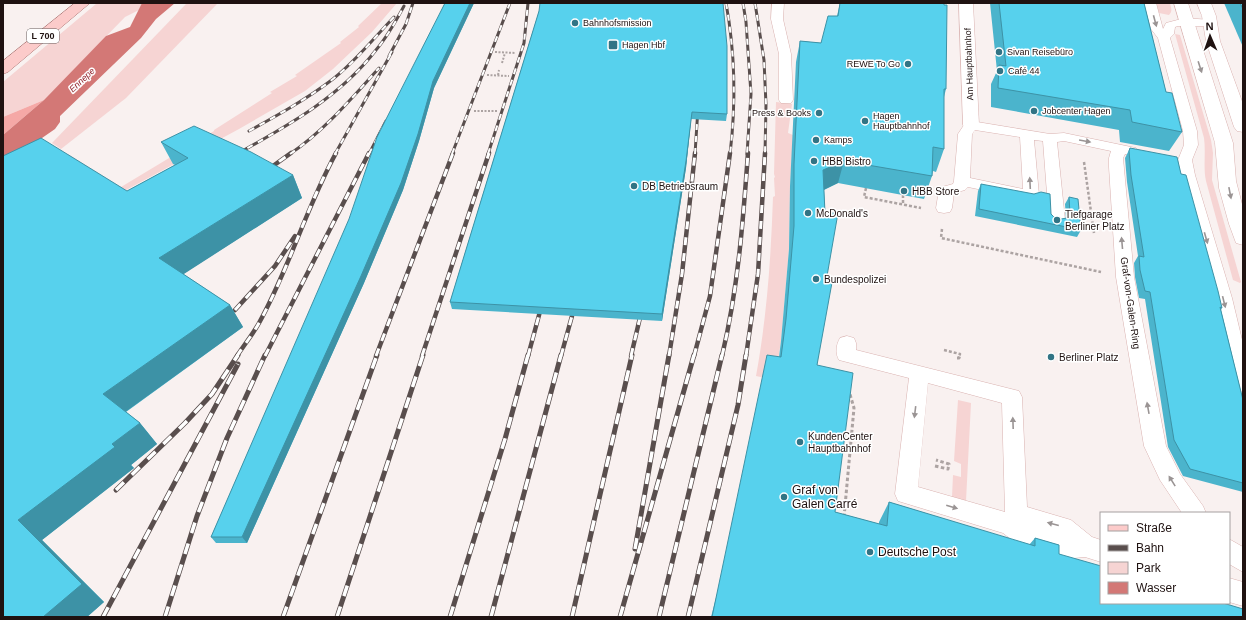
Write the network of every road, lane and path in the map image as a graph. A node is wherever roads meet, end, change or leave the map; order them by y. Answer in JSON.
{"nodes":[{"id":1,"x":83,"y":3,"type":"edge"},
{"id":2,"x":778,"y":3,"type":"edge"},
{"id":3,"x":966,"y":3,"type":"edge"},
{"id":4,"x":1150,"y":3,"type":"edge"},
{"id":5,"x":1181,"y":3,"type":"edge"},
{"id":6,"x":1204,"y":3,"type":"edge"},
{"id":7,"x":1186,"y":21,"type":"junction"},
{"id":8,"x":1210,"y":24,"type":"junction"},
{"id":9,"x":1164,"y":37,"type":"junction"},
{"id":10,"x":495,"y":52,"type":"dead end"},
{"id":11,"x":505,"y":52,"type":"junction"},
{"id":12,"x":516,"y":53,"type":"dead end"},
{"id":13,"x":502,"y":63,"type":"dead end"},
{"id":14,"x":3,"y":69,"type":"edge"},
{"id":15,"x":499,"y":70,"type":"dead end"},
{"id":16,"x":487,"y":75,"type":"dead end"},
{"id":17,"x":498,"y":75,"type":"junction"},
{"id":18,"x":509,"y":76,"type":"dead end"},
{"id":19,"x":786,"y":100,"type":"dead end"},
{"id":20,"x":488,"y":106,"type":"dead end"},
{"id":21,"x":474,"y":110,"type":"dead end"},
{"id":22,"x":486,"y":111,"type":"junction"},
{"id":23,"x":497,"y":111,"type":"dead end"},
{"id":24,"x":971,"y":124,"type":"junction"},
{"id":25,"x":1243,"y":127,"type":"edge"},
{"id":26,"x":1027,"y":134,"type":"junction"},
{"id":27,"x":1050,"y":138,"type":"junction"},
{"id":28,"x":1081,"y":141,"type":"junction"},
{"id":29,"x":1119,"y":149,"type":"junction"},
{"id":30,"x":1145,"y":153,"type":"edge"},
{"id":31,"x":962,"y":181,"type":"junction"},
{"id":32,"x":866,"y":188,"type":"edge"},
{"id":33,"x":903,"y":195,"type":"edge"},
{"id":34,"x":903,"y":205,"type":"junction"},
{"id":35,"x":944,"y":208,"type":"dead end"},
{"id":36,"x":923,"y":209,"type":"dead end"},
{"id":37,"x":1057,"y":220,"type":"edge"},
{"id":38,"x":942,"y":225,"type":"dead end"},
{"id":39,"x":1094,"y":233,"type":"dead end"},
{"id":40,"x":1243,"y":238,"type":"edge"},
{"id":41,"x":1105,"y":273,"type":"dead end"},
{"id":42,"x":846,"y":349,"type":"joint"},
{"id":43,"x":944,"y":350,"type":"dead end"},
{"id":44,"x":941,"y":354,"type":"dead end"},
{"id":45,"x":919,"y":374,"type":"junction"},
{"id":46,"x":1243,"y":384,"type":"edge"},
{"id":47,"x":847,"y":406,"type":"edge"},
{"id":48,"x":854,"y":408,"type":"junction"},
{"id":49,"x":933,"y":459,"type":"dead end"},
{"id":50,"x":930,"y":464,"type":"dead end"},
{"id":51,"x":1194,"y":512,"type":"edge"},
{"id":52,"x":844,"y":518,"type":"edge"},
{"id":53,"x":1013,"y":519,"type":"junction"},
{"id":54,"x":1093,"y":548,"type":"edge"},
{"id":55,"x":1230,"y":551,"type":"edge"},
{"id":56,"x":1243,"y":561,"type":"edge"},
{"id":57,"x":1230,"y":590,"type":"edge"},
{"id":58,"x":1243,"y":594,"type":"edge"}],
"edges":[{"from":1,"to":14,"type":"main road","number":"L 700"},
{"from":2,"to":19,"type":"lane"},
{"from":3,"to":24,"type":"street","name":"Am Hauptbahnhof"},
{"from":4,"to":9,"type":"lane","one_way":true},
{"from":5,"to":7,"type":"street"},
{"from":6,"to":8,"type":"street"},
{"from":7,"to":8,"type":"lane"},
{"from":7,"to":9,"type":"lane"},
{"from":7,"to":40,"type":"street","one_way":true},
{"from":8,"to":25,"type":"street"},
{"from":9,"to":46,"type":"lane","one_way":true},
{"from":10,"to":11,"type":"path"},
{"from":11,"to":12,"type":"path"},
{"from":11,"to":13,"type":"path"},
{"from":15,"to":17,"type":"path"},
{"from":16,"to":17,"type":"path"},
{"from":17,"to":18,"type":"path"},
{"from":20,"to":22,"type":"path"},
{"from":21,"to":22,"type":"path"},
{"from":22,"to":23,"type":"path"},
{"from":24,"to":26,"type":"lane"},
{"from":24,"to":31,"type":"lane"},
{"from":26,"to":27,"type":"lane"},
{"from":31,"to":26,"type":"lane","one_way":true},
{"from":27,"to":28,"type":"lane"},
{"from":27,"to":37,"type":"lane"},
{"from":28,"to":29,"type":"lane","one_way":true},
{"from":28,"to":39,"type":"path"},
{"from":29,"to":30,"type":"lane"},
{"from":51,"to":29,"type":"lane","name":"Graf-von-Galen-Ring","one_way":true},
{"from":31,"to":35,"type":"lane"},
{"from":32,"to":34,"type":"path"},
{"from":33,"to":34,"type":"path"},
{"from":34,"to":36,"type":"path"},
{"from":38,"to":41,"type":"path"},
{"from":42,"to":45,"type":"lane"},
{"from":42,"to":48,"type":"path"},
{"from":43,"to":44,"type":"path"},
{"from":53,"to":45,"type":"lane","one_way":true},
{"from":45,"to":53,"type":"lane","one_way":true},
{"from":47,"to":48,"type":"path"},
{"from":48,"to":52,"type":"path"},
{"from":49,"to":50,"type":"path"},
{"from":53,"to":54,"type":"lane"},
{"from":55,"to":56,"type":"lane"},
{"from":57,"to":58,"type":"lane"}]}
